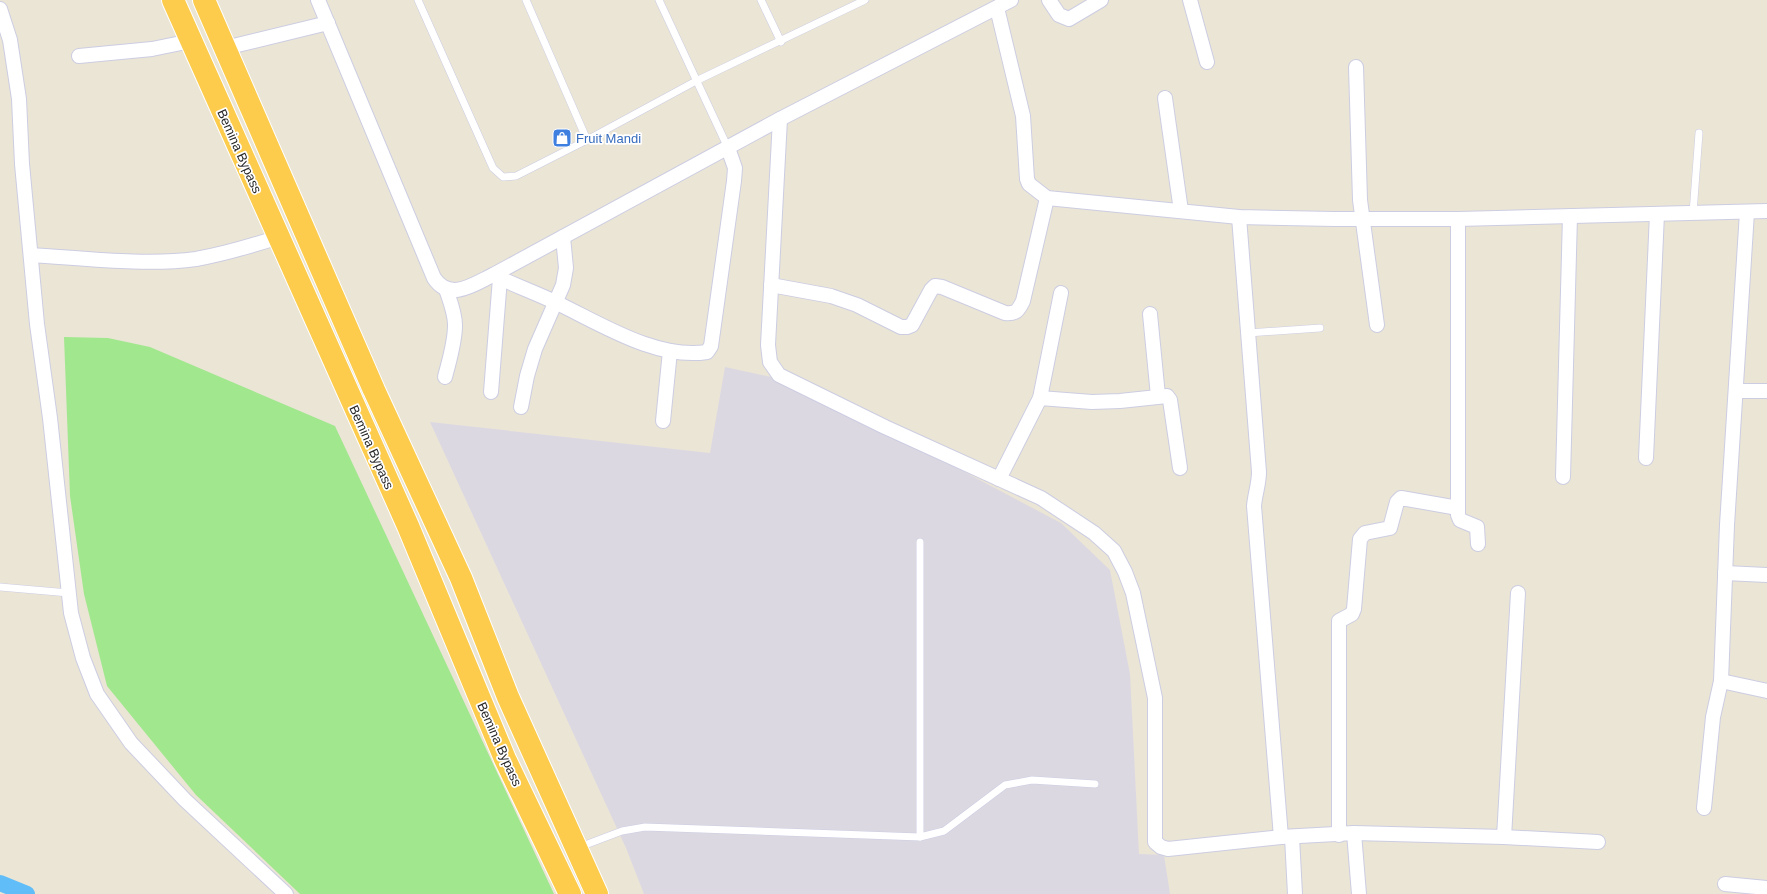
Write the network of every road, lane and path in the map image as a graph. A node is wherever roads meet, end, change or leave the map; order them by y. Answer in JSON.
{"nodes":[{"id":1,"x":173,"y":0,"type":"edge"},
{"id":2,"x":204,"y":0,"type":"edge"},
{"id":3,"x":318,"y":0,"type":"edge"},
{"id":4,"x":418,"y":0,"type":"edge"},
{"id":5,"x":526,"y":0,"type":"edge"},
{"id":6,"x":658,"y":0,"type":"edge"},
{"id":7,"x":761,"y":0,"type":"edge"},
{"id":8,"x":865,"y":0,"type":"edge"},
{"id":9,"x":1011,"y":0,"type":"edge"},
{"id":10,"x":1049,"y":0,"type":"edge"},
{"id":11,"x":1101,"y":0,"type":"edge"},
{"id":12,"x":1190,"y":0,"type":"edge"},
{"id":13,"x":0,"y":8,"type":"edge"},
{"id":14,"x":997,"y":8,"type":"junction"},
{"id":15,"x":328,"y":23,"type":"junction"},
{"id":16,"x":191,"y":41,"type":"junction"},
{"id":17,"x":781,"y":42,"type":"junction"},
{"id":18,"x":225,"y":48,"type":"junction"},
{"id":19,"x":79,"y":56,"type":"dead end"},
{"id":20,"x":1207,"y":62,"type":"dead end"},
{"id":21,"x":1356,"y":67,"type":"dead end"},
{"id":22,"x":696,"y":81,"type":"junction"},
{"id":23,"x":1165,"y":98,"type":"dead end"},
{"id":24,"x":780,"y":119,"type":"junction"},
{"id":25,"x":1699,"y":133,"type":"dead end"},
{"id":26,"x":588,"y":140,"type":"junction"},
{"id":27,"x":728,"y":148,"type":"junction"},
{"id":28,"x":1047,"y":198,"type":"junction"},
{"id":29,"x":1181,"y":211,"type":"junction"},
{"id":30,"x":1748,"y":212,"type":"junction"},
{"id":31,"x":1767,"y":212,"type":"edge"},
{"id":32,"x":1692,"y":213,"type":"junction"},
{"id":33,"x":1656,"y":214,"type":"junction"},
{"id":34,"x":1570,"y":216,"type":"junction"},
{"id":35,"x":1238,"y":217,"type":"junction"},
{"id":36,"x":1363,"y":219,"type":"junction"},
{"id":37,"x":1458,"y":219,"type":"junction"},
{"id":38,"x":279,"y":237,"type":"junction"},
{"id":39,"x":563,"y":237,"type":"junction"},
{"id":40,"x":31,"y":254,"type":"junction"},
{"id":41,"x":496,"y":277,"type":"junction"},
{"id":42,"x":771,"y":285,"type":"junction"},
{"id":43,"x":446,"y":289,"type":"junction"},
{"id":44,"x":1060,"y":294,"type":"dead end"},
{"id":45,"x":556,"y":303,"type":"junction"},
{"id":46,"x":1150,"y":314,"type":"dead end"},
{"id":47,"x":1377,"y":325,"type":"dead end"},
{"id":48,"x":1320,"y":328,"type":"dead end"},
{"id":49,"x":1248,"y":333,"type":"junction"},
{"id":50,"x":670,"y":351,"type":"junction"},
{"id":51,"x":445,"y":377,"type":"dead end"},
{"id":52,"x":1736,"y":391,"type":"junction"},
{"id":53,"x":1767,"y":391,"type":"edge"},
{"id":54,"x":491,"y":392,"type":"dead end"},
{"id":55,"x":1158,"y":396,"type":"junction"},
{"id":56,"x":1040,"y":398,"type":"junction"},
{"id":57,"x":521,"y":407,"type":"dead end"},
{"id":58,"x":663,"y":421,"type":"dead end"},
{"id":59,"x":1646,"y":458,"type":"dead end"},
{"id":60,"x":1180,"y":468,"type":"dead end"},
{"id":61,"x":1563,"y":477,"type":"dead end"},
{"id":62,"x":999,"y":479,"type":"junction"},
{"id":63,"x":1458,"y":508,"type":"junction"},
{"id":64,"x":920,"y":542,"type":"dead end"},
{"id":65,"x":1478,"y":544,"type":"dead end"},
{"id":66,"x":1725,"y":573,"type":"junction"},
{"id":67,"x":1767,"y":575,"type":"edge"},
{"id":68,"x":0,"y":587,"type":"edge"},
{"id":69,"x":1518,"y":593,"type":"dead end"},
{"id":70,"x":69,"y":594,"type":"junction"},
{"id":71,"x":1721,"y":681,"type":"junction"},
{"id":72,"x":1767,"y":691,"type":"edge"},
{"id":73,"x":1095,"y":784,"type":"dead end"},
{"id":74,"x":1704,"y":808,"type":"dead end"},
{"id":75,"x":1354,"y":834,"type":"junction"},
{"id":76,"x":1339,"y":836,"type":"junction"},
{"id":77,"x":920,"y":837,"type":"junction"},
{"id":78,"x":1287,"y":837,"type":"junction"},
{"id":79,"x":1504,"y":837,"type":"junction"},
{"id":80,"x":1598,"y":842,"type":"dead end"},
{"id":81,"x":575,"y":848,"type":"junction"},
{"id":82,"x":1725,"y":884,"type":"dead end"},
{"id":83,"x":1767,"y":888,"type":"edge"},
{"id":84,"x":286,"y":894,"type":"edge"},
{"id":85,"x":570,"y":894,"type":"edge"},
{"id":86,"x":597,"y":894,"type":"edge"},
{"id":87,"x":1295,"y":894,"type":"edge"},
{"id":88,"x":1359,"y":894,"type":"edge"}],
"edges":[{"from":1,"to":16,"type":"highway","name":"Bemina Bypass"},
{"from":2,"to":18,"type":"highway","name":"Bemina Bypass"},
{"from":3,"to":15,"type":"street"},
{"from":4,"to":26,"type":"lane"},
{"from":5,"to":26,"type":"lane"},
{"from":6,"to":22,"type":"lane"},
{"from":7,"to":17,"type":"lane"},
{"from":8,"to":17,"type":"lane"},
{"from":9,"to":14,"type":"street"},
{"from":10,"to":11,"type":"street"},
{"from":12,"to":20,"type":"street"},
{"from":13,"to":40,"type":"street"},
{"from":14,"to":24,"type":"street"},
{"from":14,"to":28,"type":"street"},
{"from":15,"to":18,"type":"street"},
{"from":15,"to":43,"type":"street"},
{"from":16,"to":19,"type":"street"},
{"from":16,"to":38,"type":"highway","name":"Bemina Bypass"},
{"from":17,"to":22,"type":"lane"},
{"from":18,"to":81,"type":"highway","name":"Bemina Bypass"},
{"from":21,"to":36,"type":"street"},
{"from":22,"to":26,"type":"lane"},
{"from":22,"to":27,"type":"lane"},
{"from":23,"to":29,"type":"street"},
{"from":24,"to":27,"type":"street"},
{"from":24,"to":42,"type":"street"},
{"from":25,"to":32,"type":"lane"},
{"from":27,"to":39,"type":"street"},
{"from":27,"to":50,"type":"street"},
{"from":28,"to":29,"type":"street"},
{"from":28,"to":42,"type":"street"},
{"from":29,"to":35,"type":"street"},
{"from":30,"to":31,"type":"street"},
{"from":30,"to":32,"type":"street"},
{"from":30,"to":52,"type":"street"},
{"from":32,"to":33,"type":"street"},
{"from":33,"to":34,"type":"street"},
{"from":33,"to":59,"type":"street"},
{"from":34,"to":37,"type":"street"},
{"from":34,"to":61,"type":"street"},
{"from":35,"to":36,"type":"street"},
{"from":35,"to":49,"type":"street"},
{"from":36,"to":37,"type":"street"},
{"from":36,"to":47,"type":"street"},
{"from":37,"to":63,"type":"street"},
{"from":38,"to":40,"type":"street"},
{"from":38,"to":85,"type":"highway","name":"Bemina Bypass"},
{"from":39,"to":41,"type":"street"},
{"from":39,"to":45,"type":"street"},
{"from":40,"to":70,"type":"street"},
{"from":41,"to":43,"type":"street"},
{"from":41,"to":45,"type":"street"},
{"from":41,"to":54,"type":"street"},
{"from":42,"to":62,"type":"street"},
{"from":43,"to":51,"type":"street"},
{"from":44,"to":56,"type":"street"},
{"from":45,"to":50,"type":"street"},
{"from":45,"to":57,"type":"street"},
{"from":46,"to":55,"type":"street"},
{"from":48,"to":49,"type":"lane"},
{"from":49,"to":78,"type":"street"},
{"from":50,"to":58,"type":"street"},
{"from":52,"to":53,"type":"street"},
{"from":52,"to":66,"type":"street"},
{"from":55,"to":56,"type":"street"},
{"from":55,"to":60,"type":"street"},
{"from":56,"to":62,"type":"street"},
{"from":62,"to":78,"type":"street"},
{"from":63,"to":65,"type":"street"},
{"from":63,"to":76,"type":"street"},
{"from":64,"to":77,"type":"lane"},
{"from":66,"to":67,"type":"street"},
{"from":66,"to":71,"type":"street"},
{"from":68,"to":70,"type":"lane"},
{"from":69,"to":79,"type":"street"},
{"from":70,"to":84,"type":"street"},
{"from":71,"to":72,"type":"street"},
{"from":71,"to":74,"type":"street"},
{"from":73,"to":77,"type":"lane"},
{"from":75,"to":76,"type":"street"},
{"from":75,"to":79,"type":"street"},
{"from":75,"to":88,"type":"street"},
{"from":76,"to":78,"type":"street"},
{"from":77,"to":81,"type":"lane"},
{"from":78,"to":87,"type":"street"},
{"from":79,"to":80,"type":"street"},
{"from":81,"to":86,"type":"highway","name":"Bemina Bypass"},
{"from":82,"to":83,"type":"street"}]}
